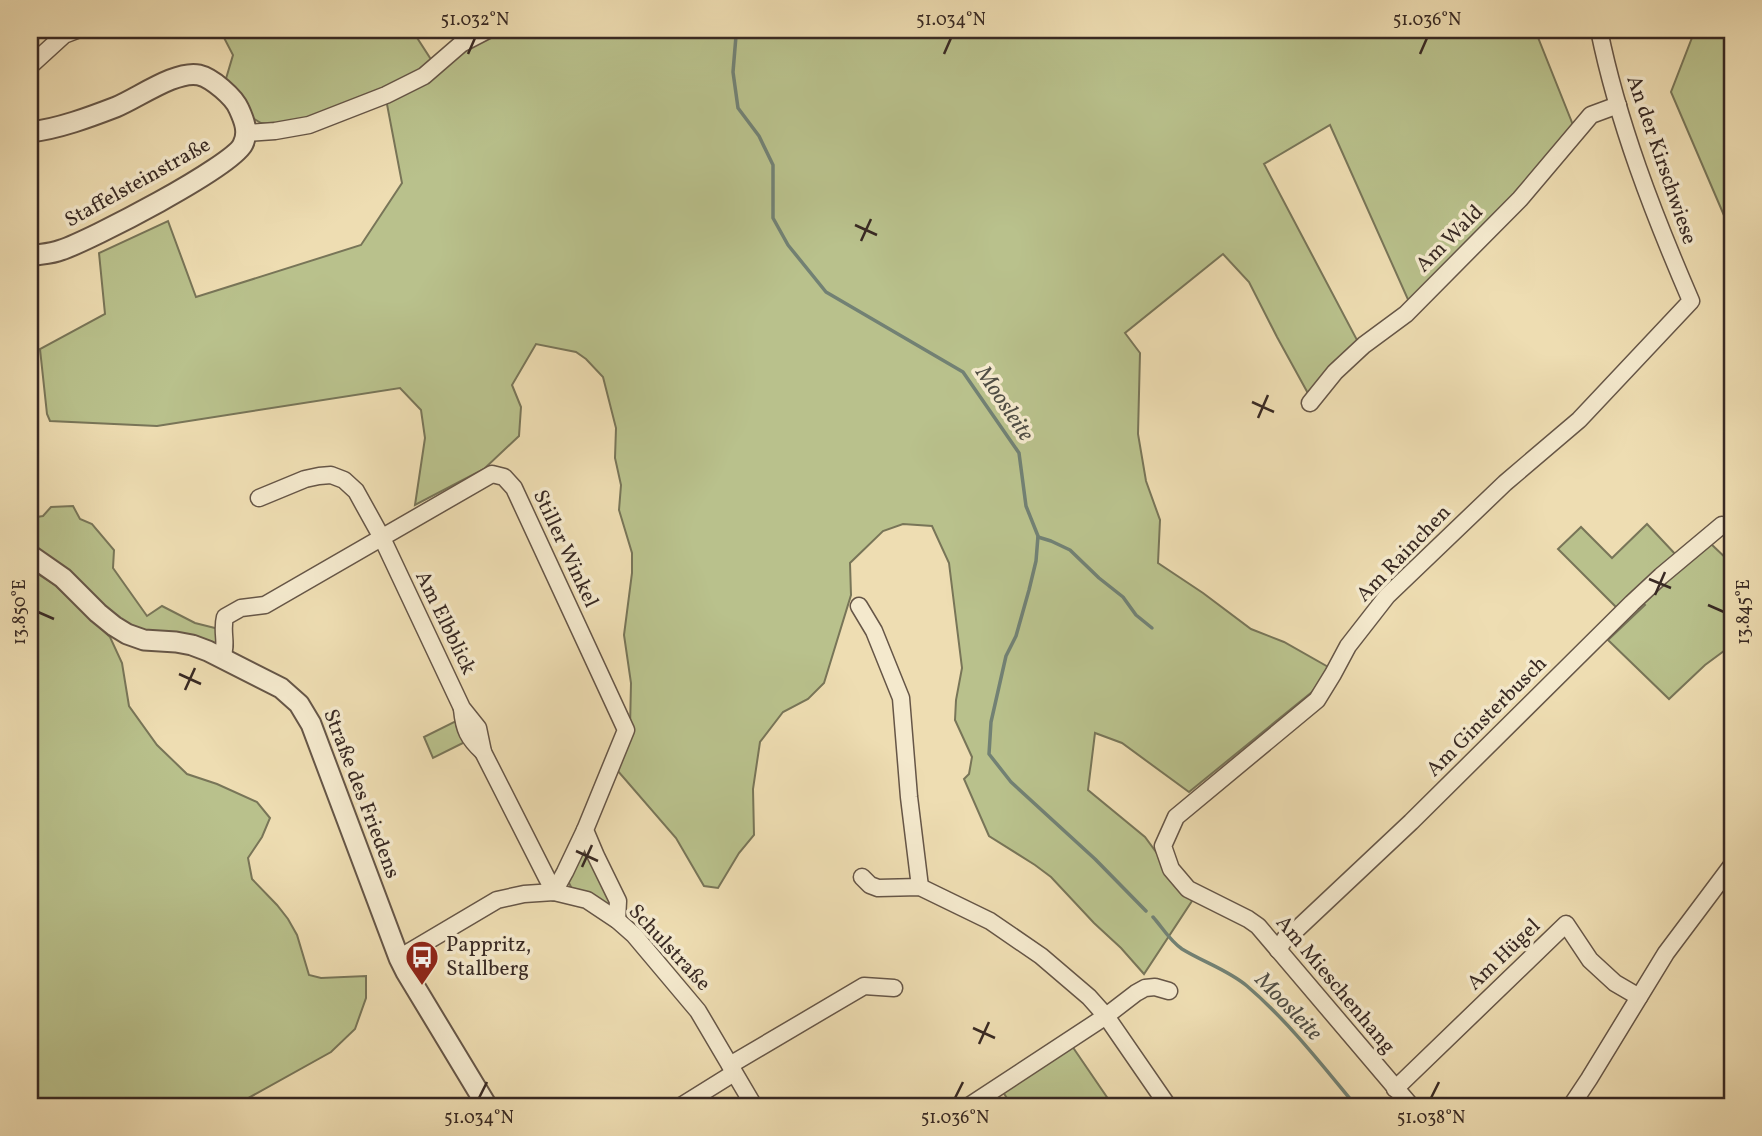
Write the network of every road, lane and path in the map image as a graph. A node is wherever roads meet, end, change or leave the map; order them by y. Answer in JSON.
{"nodes":[{"id":1,"x":77,"y":30,"type":"edge"},
{"id":2,"x":488,"y":30,"type":"edge"},
{"id":3,"x":1599,"y":30,"type":"edge"},
{"id":4,"x":30,"y":66,"type":"edge"},
{"id":5,"x":1618,"y":104,"type":"junction"},
{"id":6,"x":30,"y":132,"type":"edge"},
{"id":7,"x":246,"y":132,"type":"junction"},
{"id":8,"x":30,"y":256,"type":"edge"},
{"id":9,"x":1691,"y":301,"type":"joint"},
{"id":10,"x":1310,"y":403,"type":"dead end"},
{"id":11,"x":259,"y":498,"type":"dead end"},
{"id":12,"x":1732,"y":528,"type":"edge"},
{"id":13,"x":382,"y":538,"type":"junction"},
{"id":14,"x":362,"y":550,"type":"junction"},
{"id":15,"x":30,"y":555,"type":"edge"},
{"id":16,"x":389,"y":556,"type":"junction"},
{"id":17,"x":859,"y":606,"type":"dead end"},
{"id":18,"x":222,"y":657,"type":"junction"},
{"id":19,"x":585,"y":830,"type":"junction"},
{"id":20,"x":1163,"y":846,"type":"joint"},
{"id":21,"x":1729,"y":876,"type":"edge"},
{"id":22,"x":862,"y":877,"type":"dead end"},
{"id":23,"x":920,"y":887,"type":"junction"},
{"id":24,"x":554,"y":892,"type":"junction"},
{"id":25,"x":617,"y":920,"type":"junction"},
{"id":26,"x":1278,"y":950,"type":"junction"},
{"id":27,"x":399,"y":958,"type":"junction"},
{"id":28,"x":894,"y":988,"type":"dead end"},
{"id":29,"x":1170,"y":991,"type":"dead end"},
{"id":30,"x":1639,"y":997,"type":"junction"},
{"id":31,"x":1106,"y":1016,"type":"junction"},
{"id":32,"x":732,"y":1069,"type":"junction"},
{"id":33,"x":1395,"y":1088,"type":"junction"},
{"id":34,"x":487,"y":1106,"type":"edge"},
{"id":35,"x":681,"y":1106,"type":"edge"},
{"id":36,"x":754,"y":1106,"type":"edge"},
{"id":37,"x":969,"y":1106,"type":"edge"},
{"id":38,"x":1168,"y":1106,"type":"edge"},
{"id":39,"x":1411,"y":1106,"type":"edge"},
{"id":40,"x":1570,"y":1106,"type":"edge"}],
"edges":[{"from":1,"to":4,"type":"street"},
{"from":2,"to":7,"type":"street"},
{"from":3,"to":5,"type":"street","name":"An der Kirschwiese"},
{"from":5,"to":9,"type":"street","name":"An der Kirschwiese"},
{"from":5,"to":10,"type":"street","name":"Am Wald"},
{"from":6,"to":7,"type":"street"},
{"from":7,"to":8,"type":"street","name":"Staffelsteinstraße"},
{"from":9,"to":20,"type":"street","name":"Am Rainchen"},
{"from":11,"to":13,"type":"street","name":"Am Elbblick"},
{"from":12,"to":26,"type":"street","name":"Am Ginsterbusch"},
{"from":13,"to":14,"type":"street"},
{"from":13,"to":16,"type":"street","name":"Am Elbblick"},
{"from":13,"to":19,"type":"street","name":"Stiller Winkel"},
{"from":14,"to":16,"type":"street","name":"Am Elbblick"},
{"from":14,"to":18,"type":"street"},
{"from":15,"to":18,"type":"street","name":"Straße des Friedens"},
{"from":16,"to":24,"type":"street","name":"Am Elbblick"},
{"from":17,"to":23,"type":"street"},
{"from":18,"to":27,"type":"street","name":"Straße des Friedens"},
{"from":19,"to":24,"type":"street"},
{"from":19,"to":25,"type":"street"},
{"from":20,"to":26,"type":"street","name":"Am Mieschenhang"},
{"from":21,"to":30,"type":"street"},
{"from":22,"to":23,"type":"street"},
{"from":23,"to":31,"type":"street"},
{"from":24,"to":25,"type":"street","name":"Schulstraße"},
{"from":24,"to":27,"type":"street","name":"Schulstraße"},
{"from":25,"to":32,"type":"street","name":"Schulstraße"},
{"from":26,"to":33,"type":"street","name":"Am Mieschenhang"},
{"from":27,"to":34,"type":"street","name":"Straße des Friedens"},
{"from":28,"to":32,"type":"street"},
{"from":29,"to":31,"type":"street"},
{"from":30,"to":33,"type":"street","name":"Am Hügel"},
{"from":30,"to":40,"type":"street"},
{"from":31,"to":37,"type":"street"},
{"from":31,"to":38,"type":"street"},
{"from":32,"to":35,"type":"street"},
{"from":32,"to":36,"type":"street","name":"Schulstraße"},
{"from":33,"to":39,"type":"street","name":"Am Mieschenhang"}]}
